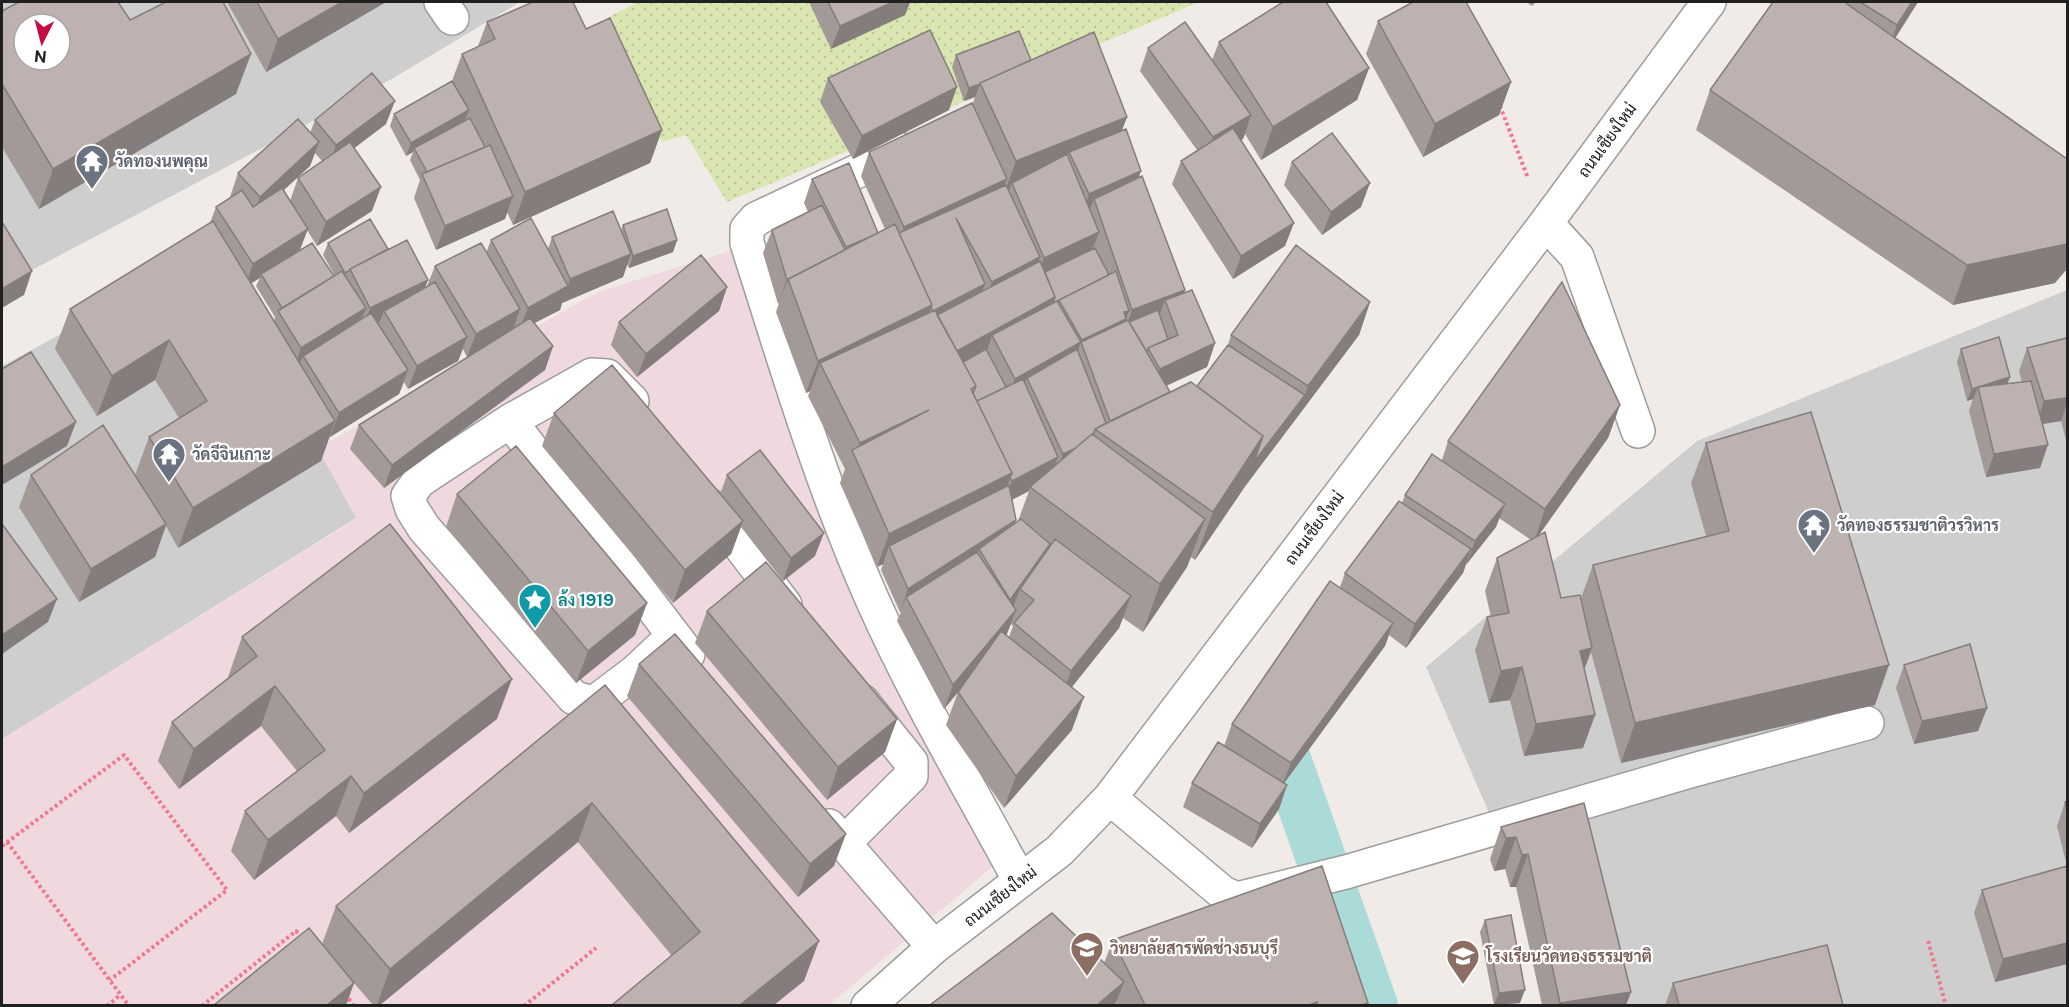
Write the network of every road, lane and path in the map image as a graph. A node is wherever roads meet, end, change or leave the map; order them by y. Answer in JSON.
{"nodes":[{"id":1,"x":1709,"y":2,"type":"edge"},
{"id":2,"x":1496,"y":97,"type":"edge"},
{"id":3,"x":931,"y":136,"type":"edge"},
{"id":4,"x":1546,"y":223,"type":"junction"},
{"id":5,"x":510,"y":421,"type":"junction"},
{"id":6,"x":650,"y":425,"type":"edge"},
{"id":7,"x":1638,"y":431,"type":"dead end"},
{"id":8,"x":692,"y":481,"type":"edge"},
{"id":9,"x":804,"y":628,"type":"edge"},
{"id":10,"x":673,"y":636,"type":"junction"},
{"id":11,"x":710,"y":681,"type":"edge"},
{"id":12,"x":847,"y":682,"type":"edge"},
{"id":13,"x":1867,"y":723,"type":"dead end"},
{"id":14,"x":806,"y":798,"type":"edge"},
{"id":15,"x":1110,"y":798,"type":"junction"},
{"id":16,"x":7,"y":842,"type":"junction"},
{"id":17,"x":843,"y":844,"type":"junction"},
{"id":18,"x":2,"y":846,"type":"edge"},
{"id":19,"x":1020,"y":881,"type":"junction"},
{"id":20,"x":303,"y":940,"type":"edge"},
{"id":21,"x":1928,"y":940,"type":"dead end"},
{"id":22,"x":934,"y":947,"type":"junction"},
{"id":23,"x":596,"y":948,"type":"dead end"},
{"id":24,"x":110,"y":980,"type":"junction"},
{"id":25,"x":340,"y":987,"type":"edge"},
{"id":26,"x":121,"y":995,"type":"junction"},
{"id":27,"x":107,"y":1005,"type":"edge"},
{"id":28,"x":129,"y":1005,"type":"edge"},
{"id":29,"x":202,"y":1005,"type":"edge"},
{"id":30,"x":354,"y":1005,"type":"edge"},
{"id":31,"x":524,"y":1005,"type":"edge"},
{"id":32,"x":868,"y":1005,"type":"edge"},
{"id":33,"x":1946,"y":1005,"type":"edge"}],
"edges":[{"from":1,"to":4,"type":"street","name":"ถนนเชียงใหม่"},
{"from":2,"to":4,"type":"path"},
{"from":3,"to":19,"type":"street"},
{"from":4,"to":7,"type":"street"},
{"from":4,"to":15,"type":"street","name":"ถนนเชียงใหม่"},
{"from":5,"to":6,"type":"street"},
{"from":5,"to":10,"type":"street"},
{"from":5,"to":10,"type":"street"},
{"from":8,"to":9,"type":"street"},
{"from":10,"to":11,"type":"street"},
{"from":12,"to":17,"type":"street"},
{"from":13,"to":15,"type":"street"},
{"from":14,"to":17,"type":"street"},
{"from":15,"to":19,"type":"street","name":"ถนนเชียงใหม่"},
{"from":16,"to":18,"type":"path"},
{"from":16,"to":24,"type":"path"},
{"from":16,"to":24,"type":"path"},
{"from":17,"to":22,"type":"street"},
{"from":19,"to":22,"type":"street","name":"ถนนเชียงใหม่"},
{"from":20,"to":29,"type":"path"},
{"from":21,"to":33,"type":"path"},
{"from":22,"to":32,"type":"street","name":"ถนนเชียงใหม่"},
{"from":23,"to":31,"type":"path"},
{"from":24,"to":26,"type":"path"},
{"from":25,"to":30,"type":"path"},
{"from":26,"to":27,"type":"path"},
{"from":26,"to":28,"type":"path"}]}
